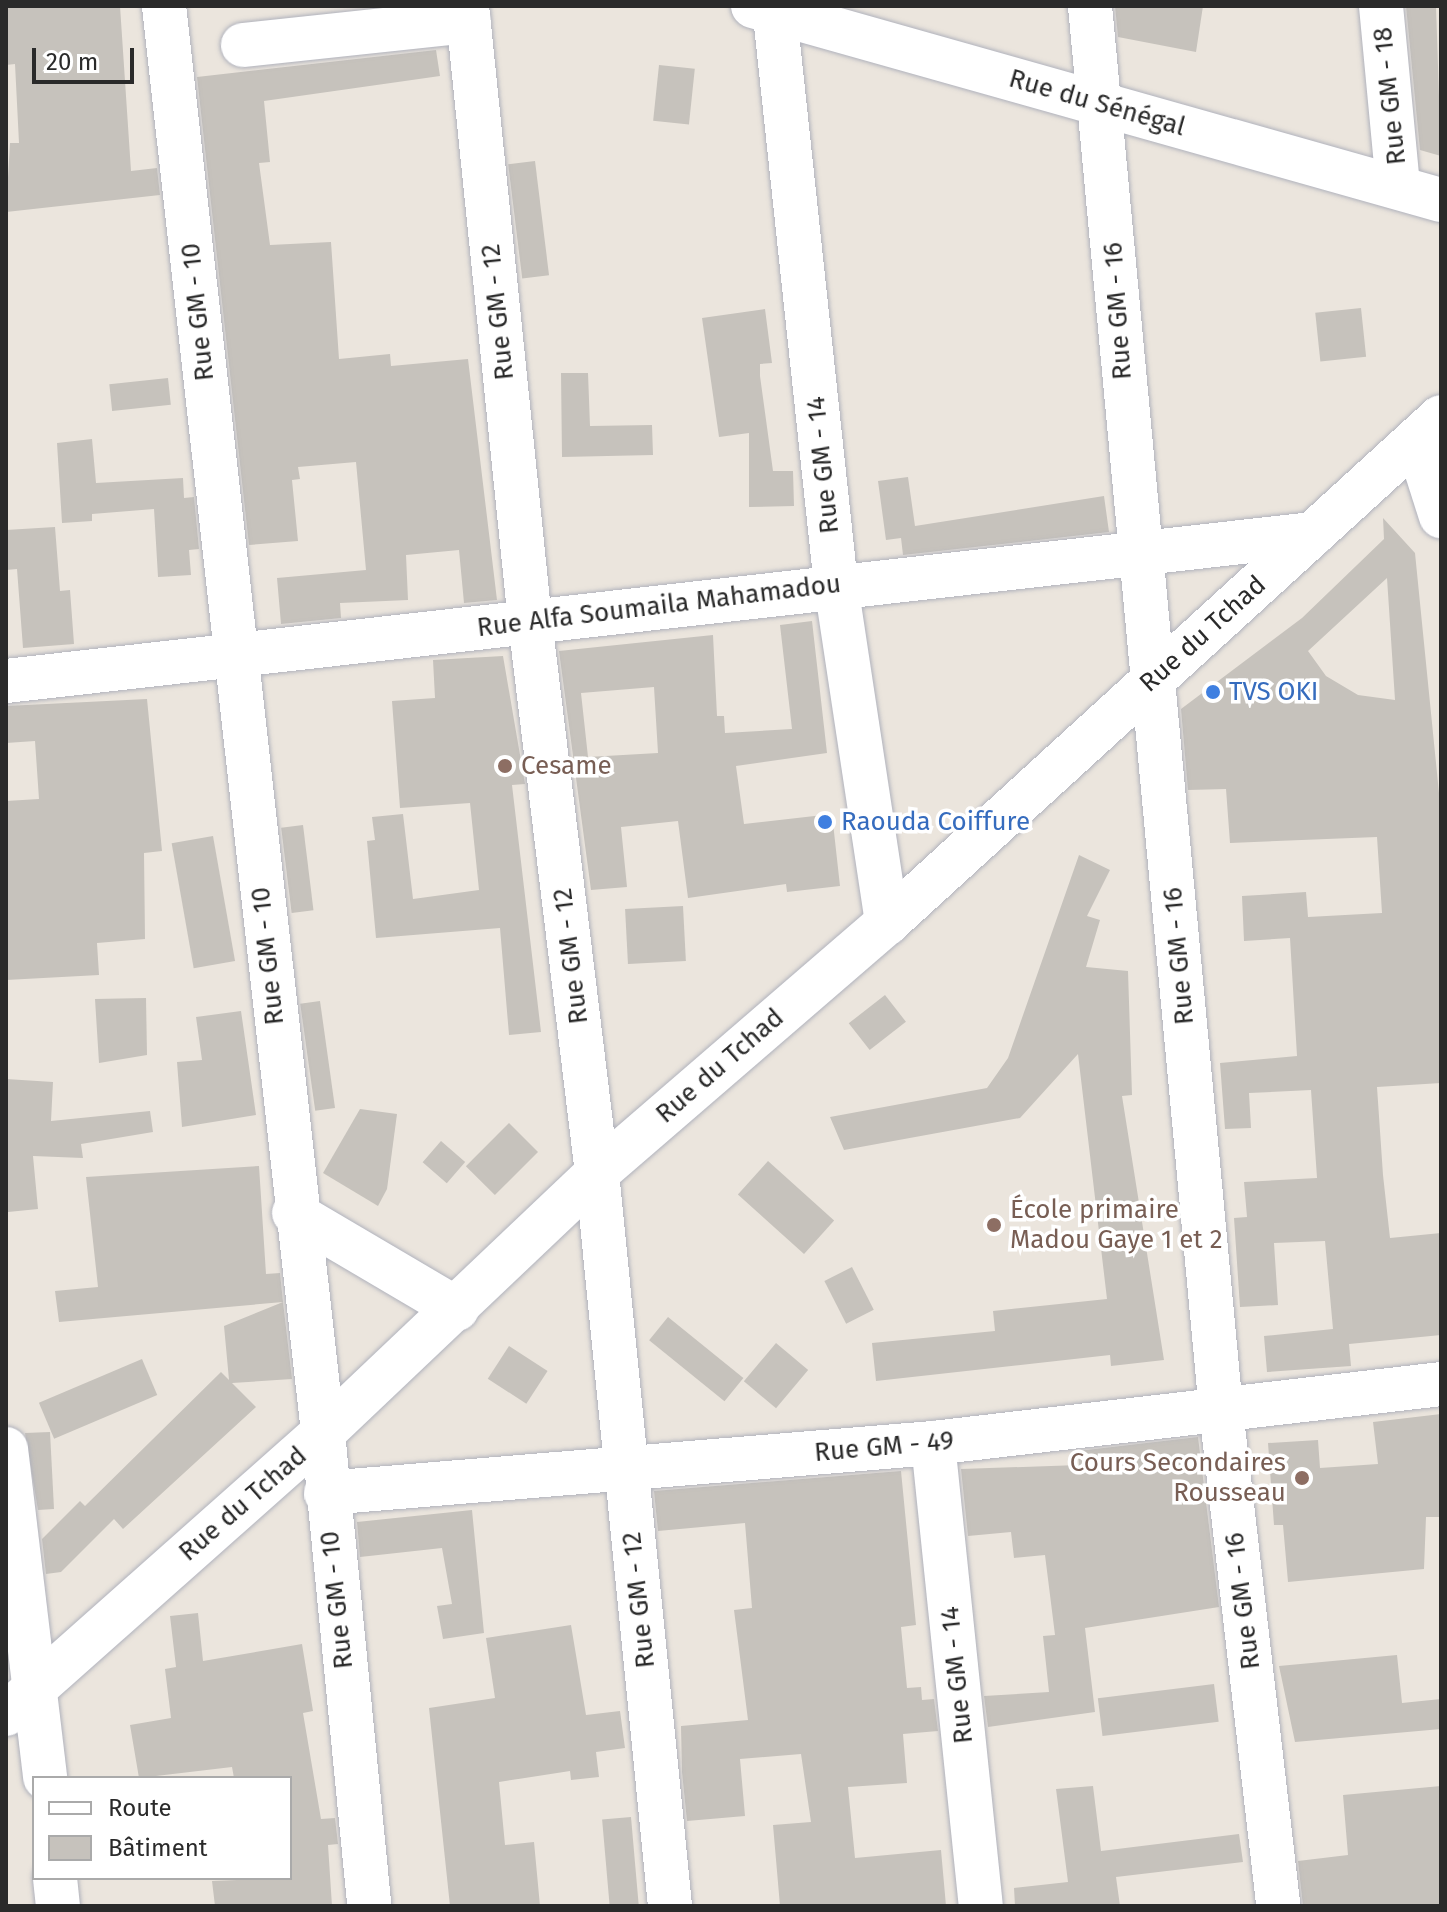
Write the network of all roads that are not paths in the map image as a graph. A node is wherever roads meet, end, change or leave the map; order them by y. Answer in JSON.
{"nodes":[{"id":1,"x":164,"y":6,"type":"edge"},
{"id":2,"x":1090,"y":6,"type":"edge"},
{"id":3,"x":1381,"y":6,"type":"edge"},
{"id":4,"x":767,"y":8,"type":"edge"},
{"id":5,"x":468,"y":13,"type":"edge"},
{"id":6,"x":243,"y":45,"type":"dead end"},
{"id":7,"x":1101,"y":104,"type":"junction"},
{"id":8,"x":1398,"y":186,"type":"junction"},
{"id":9,"x":1441,"y":200,"type":"edge"},
{"id":10,"x":1432,"y":429,"type":"edge"},
{"id":11,"x":1441,"y":516,"type":"edge"},
{"id":12,"x":1313,"y":534,"type":"junction"},
{"id":13,"x":1136,"y":551,"type":"junction"},
{"id":14,"x":836,"y":585,"type":"junction"},
{"id":15,"x":530,"y":621,"type":"junction"},
{"id":16,"x":236,"y":655,"type":"junction"},
{"id":17,"x":1154,"y":678,"type":"junction"},
{"id":18,"x":6,"y":681,"type":"edge"},
{"id":19,"x":887,"y":923,"type":"junction"},
{"id":20,"x":597,"y":1173,"type":"junction"},
{"id":21,"x":294,"y":1213,"type":"junction"},
{"id":22,"x":457,"y":1309,"type":"junction"},
{"id":23,"x":1441,"y":1384,"type":"edge"},
{"id":24,"x":1221,"y":1410,"type":"junction"},
{"id":25,"x":323,"y":1433,"type":"junction"},
{"id":26,"x":933,"y":1443,"type":"junction"},
{"id":27,"x":6,"y":1449,"type":"edge"},
{"id":28,"x":626,"y":1470,"type":"junction"},
{"id":29,"x":326,"y":1493,"type":"junction"},
{"id":30,"x":13,"y":1602,"type":"edge"},
{"id":31,"x":21,"y":1701,"type":"edge"},
{"id":32,"x":44,"y":1776,"type":"edge"},
{"id":33,"x":55,"y":1880,"type":"edge"},
{"id":34,"x":58,"y":1906,"type":"edge"},
{"id":35,"x":369,"y":1906,"type":"edge"},
{"id":36,"x":670,"y":1906,"type":"edge"},
{"id":37,"x":981,"y":1906,"type":"edge"},
{"id":38,"x":1278,"y":1906,"type":"edge"}],
"edges":[{"from":1,"to":16,"type":"street","name":"Rue GM - 10"},
{"from":2,"to":7,"type":"street","name":"Rue GM - 16"},
{"from":3,"to":8,"type":"street","name":"Rue GM - 18"},
{"from":4,"to":7,"type":"street","name":"Rue du Sénégal"},
{"from":4,"to":14,"type":"street","name":"Rue GM - 14"},
{"from":5,"to":6,"type":"street"},
{"from":5,"to":15,"type":"street","name":"Rue GM - 12"},
{"from":7,"to":8,"type":"street","name":"Rue du Sénégal"},
{"from":7,"to":13,"type":"street","name":"Rue GM - 16"},
{"from":8,"to":9,"type":"street","name":"Rue du Sénégal"},
{"from":10,"to":11,"type":"street"},
{"from":10,"to":12,"type":"street","name":"Rue du Tchad"},
{"from":12,"to":13,"type":"street","name":"Rue Alfa Soumaila Mahamadou"},
{"from":12,"to":17,"type":"street","name":"Rue du Tchad"},
{"from":13,"to":14,"type":"street","name":"Rue Alfa Soumaila Mahamadou"},
{"from":13,"to":17,"type":"street","name":"Rue GM - 16"},
{"from":14,"to":15,"type":"street","name":"Rue Alfa Soumaila Mahamadou"},
{"from":14,"to":19,"type":"street","name":"Rue GM - 14"},
{"from":15,"to":16,"type":"street","name":"Rue Alfa Soumaila Mahamadou"},
{"from":15,"to":20,"type":"street","name":"Rue GM - 12"},
{"from":16,"to":18,"type":"street","name":"Rue Alfa Soumaila Mahamadou"},
{"from":16,"to":21,"type":"street","name":"Rue GM - 10"},
{"from":17,"to":19,"type":"street","name":"Rue du Tchad"},
{"from":17,"to":24,"type":"street","name":"Rue GM - 16"},
{"from":19,"to":20,"type":"street","name":"Rue du Tchad"},
{"from":20,"to":22,"type":"street","name":"Rue du Tchad"},
{"from":20,"to":28,"type":"street","name":"Rue GM - 12"},
{"from":21,"to":22,"type":"street"},
{"from":21,"to":25,"type":"street","name":"Rue GM - 10"},
{"from":22,"to":25,"type":"street","name":"Rue du Tchad"},
{"from":23,"to":24,"type":"street","name":"Rue GM - 49"},
{"from":24,"to":26,"type":"street","name":"Rue GM - 49"},
{"from":24,"to":38,"type":"street","name":"Rue GM - 16"},
{"from":25,"to":29,"type":"street","name":"Rue GM - 10"},
{"from":25,"to":31,"type":"street","name":"Rue du Tchad"},
{"from":26,"to":28,"type":"street","name":"Rue GM - 49"},
{"from":26,"to":37,"type":"street","name":"Rue GM - 14"},
{"from":27,"to":30,"type":"street"},
{"from":28,"to":29,"type":"street","name":"Rue GM - 49"},
{"from":28,"to":36,"type":"street","name":"Rue GM - 12"},
{"from":29,"to":35,"type":"street","name":"Rue GM - 10"},
{"from":30,"to":31,"type":"street"},
{"from":31,"to":32,"type":"street"},
{"from":33,"to":34,"type":"street"}]}
